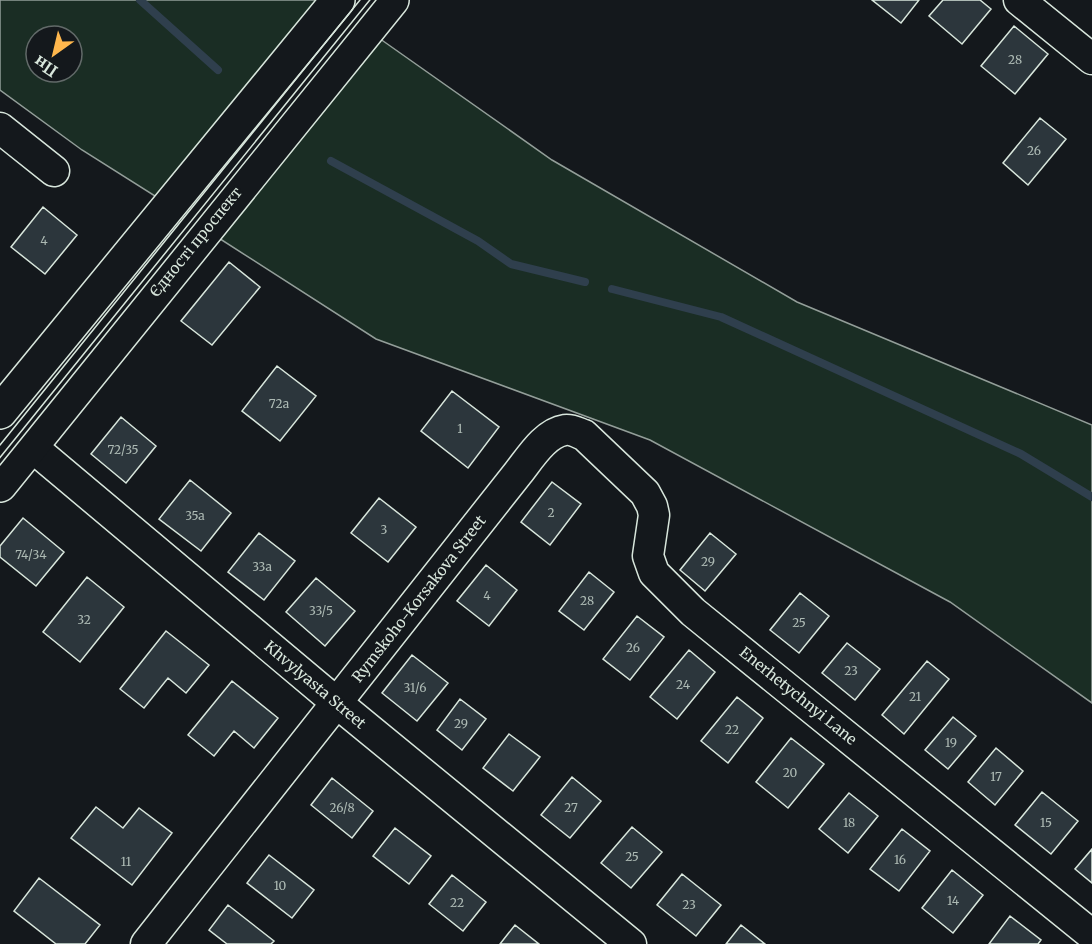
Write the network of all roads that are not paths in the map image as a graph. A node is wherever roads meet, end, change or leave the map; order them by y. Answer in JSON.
{"nodes":[{"id":1,"x":338,"y":0,"type":"edge"},
{"id":2,"x":392,"y":0,"type":"edge"},
{"id":3,"x":1019,"y":0,"type":"edge"},
{"id":4,"x":1092,"y":59,"type":"edge"},
{"id":5,"x":0,"y":128,"type":"edge"},
{"id":6,"x":54,"y":171,"type":"dead end"},
{"id":7,"x":0,"y":412,"type":"edge"},
{"id":8,"x":0,"y":424,"type":"edge"},
{"id":9,"x":564,"y":430,"type":"joint"},
{"id":10,"x":31,"y":446,"type":"junction"},
{"id":11,"x":0,"y":485,"type":"edge"},
{"id":12,"x":337,"y":703,"type":"junction"},
{"id":13,"x":1092,"y":935,"type":"edge"},
{"id":14,"x":146,"y":944,"type":"edge"},
{"id":15,"x":631,"y":944,"type":"edge"}],
"edges":[{"from":1,"to":7,"type":"main road"},
{"from":2,"to":10,"type":"main road","name":"Єдності проспект"},
{"from":3,"to":4,"type":"street"},
{"from":5,"to":6,"type":"street"},
{"from":8,"to":10,"type":"main road","name":"Khvylyasta Street"},
{"from":9,"to":12,"type":"street","name":"Rymskoho-Korsakova Street"},
{"from":9,"to":13,"type":"street","name":"Enerhetychnyi Lane"},
{"from":10,"to":11,"type":"main road","name":"Єдності проспект"},
{"from":10,"to":12,"type":"street","name":"Khvylyasta Street"},
{"from":12,"to":14,"type":"street","name":"Rymskoho-Korsakova Street"},
{"from":12,"to":15,"type":"street","name":"Khvylyasta Street"}]}
